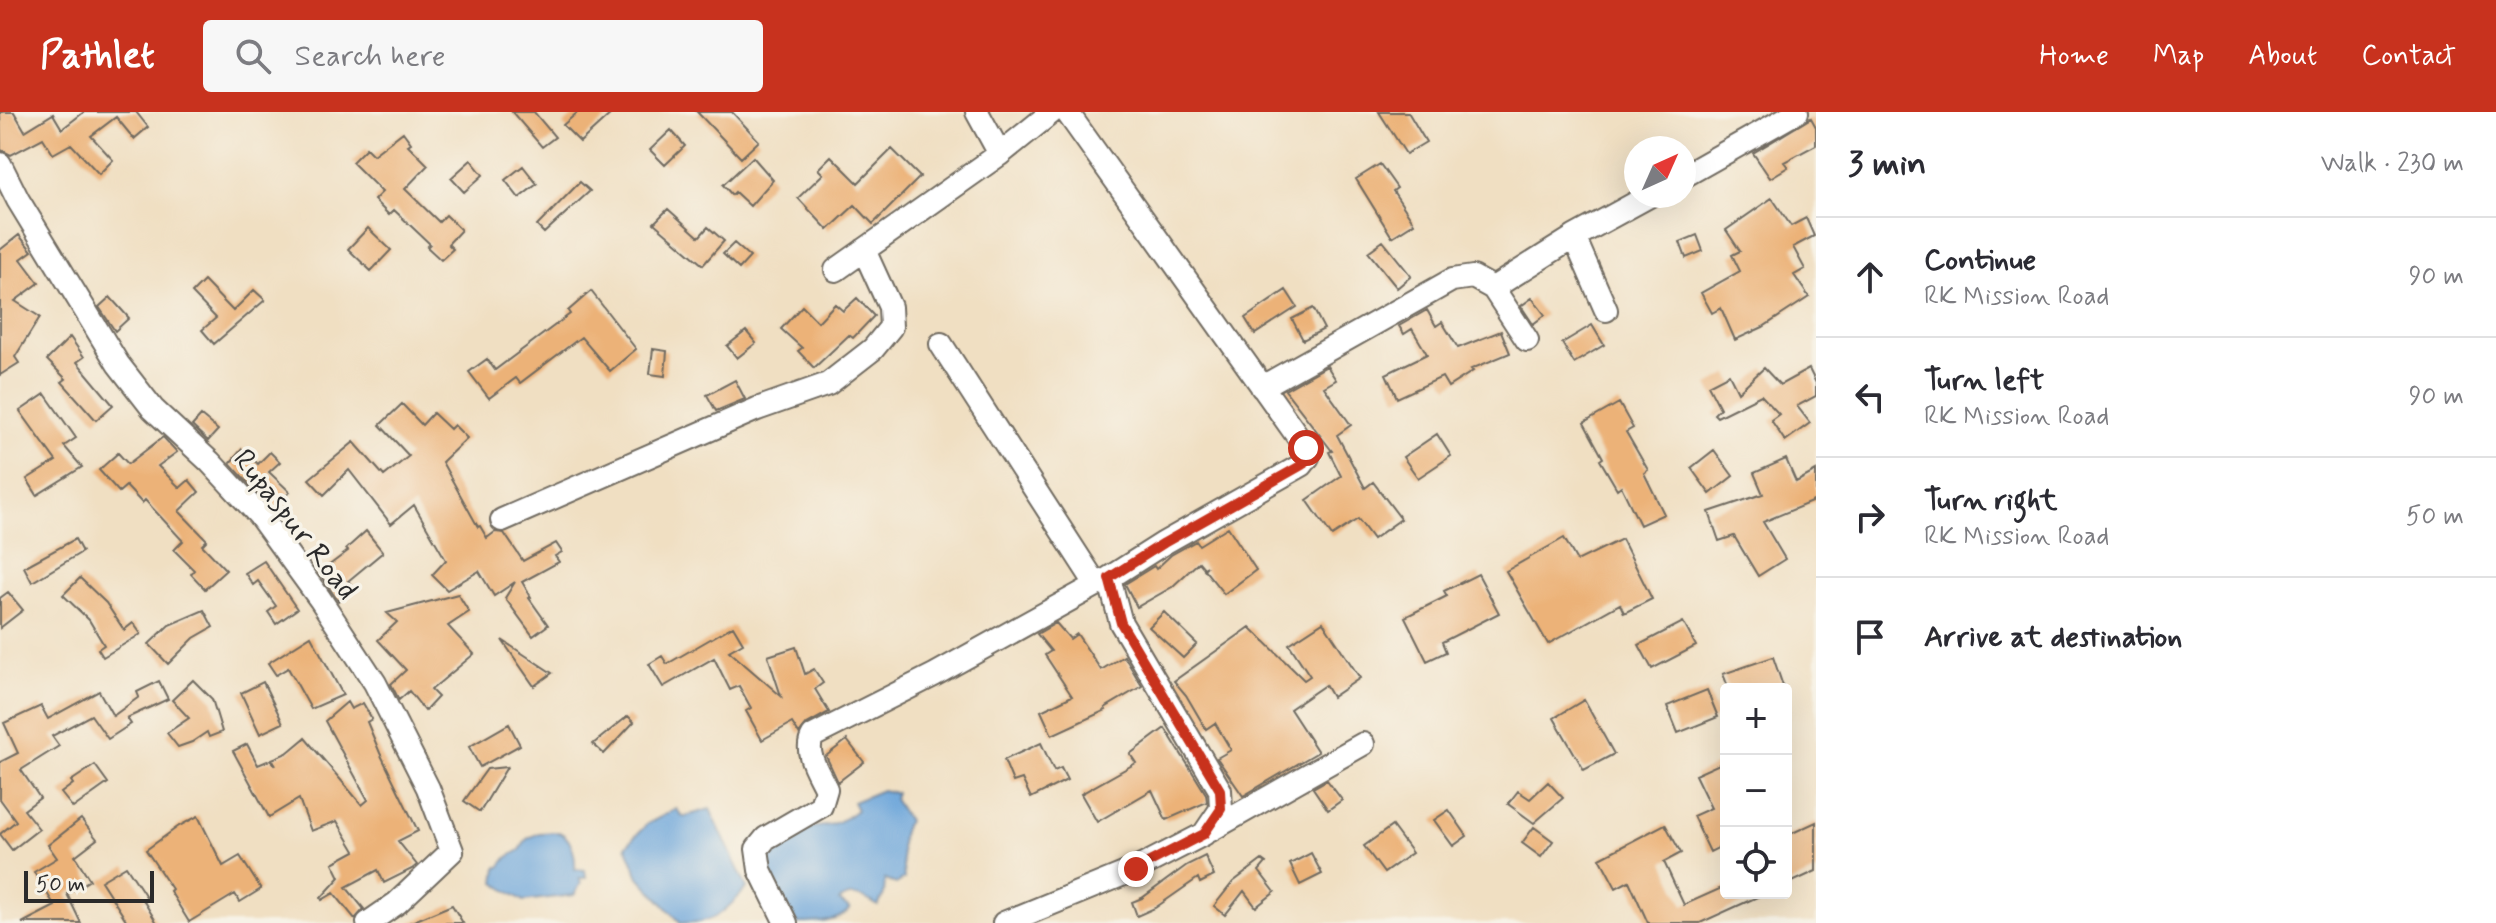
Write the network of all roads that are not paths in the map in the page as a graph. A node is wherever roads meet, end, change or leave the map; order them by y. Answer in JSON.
{"nodes":[{"id":1,"x":977,"y":112,"type":"edge"},
{"id":2,"x":1052,"y":112,"type":"edge"},
{"id":3,"x":1067,"y":112,"type":"edge"},
{"id":4,"x":1797,"y":112,"type":"edge"},
{"id":5,"x":1000,"y":154,"type":"junction"},
{"id":6,"x":0,"y":164,"type":"edge"},
{"id":7,"x":1696,"y":169,"type":"edge"},
{"id":8,"x":1627,"y":208,"type":"edge"},
{"id":9,"x":1574,"y":237,"type":"junction"},
{"id":10,"x":864,"y":250,"type":"junction"},
{"id":11,"x":836,"y":270,"type":"dead end"},
{"id":12,"x":1493,"y":288,"type":"junction"},
{"id":13,"x":1606,"y":310,"type":"dead end"},
{"id":14,"x":1527,"y":340,"type":"dead end"},
{"id":15,"x":941,"y":344,"type":"dead end"},
{"id":16,"x":1262,"y":387,"type":"junction"},
{"id":17,"x":502,"y":520,"type":"dead end"},
{"id":18,"x":1102,"y":581,"type":"junction"},
{"id":19,"x":1363,"y":744,"type":"dead end"},
{"id":20,"x":1204,"y":834,"type":"junction"},
{"id":21,"x":368,"y":923,"type":"edge"},
{"id":22,"x":786,"y":923,"type":"edge"},
{"id":23,"x":1004,"y":923,"type":"edge"}],
"edges":[{"from":1,"to":5,"type":"street"},
{"from":2,"to":5,"type":"street"},
{"from":3,"to":16,"type":"street"},
{"from":4,"to":7,"type":"street"},
{"from":5,"to":10,"type":"street"},
{"from":6,"to":21,"type":"street","name":"Rupaspur Road"},
{"from":8,"to":9,"type":"street"},
{"from":9,"to":12,"type":"street"},
{"from":9,"to":13,"type":"street"},
{"from":10,"to":11,"type":"street"},
{"from":10,"to":17,"type":"street"},
{"from":12,"to":14,"type":"street"},
{"from":12,"to":16,"type":"street"},
{"from":15,"to":18,"type":"street"},
{"from":16,"to":18,"type":"street"},
{"from":18,"to":20,"type":"street"},
{"from":18,"to":22,"type":"street"},
{"from":19,"to":20,"type":"street"},
{"from":20,"to":23,"type":"street"}]}
